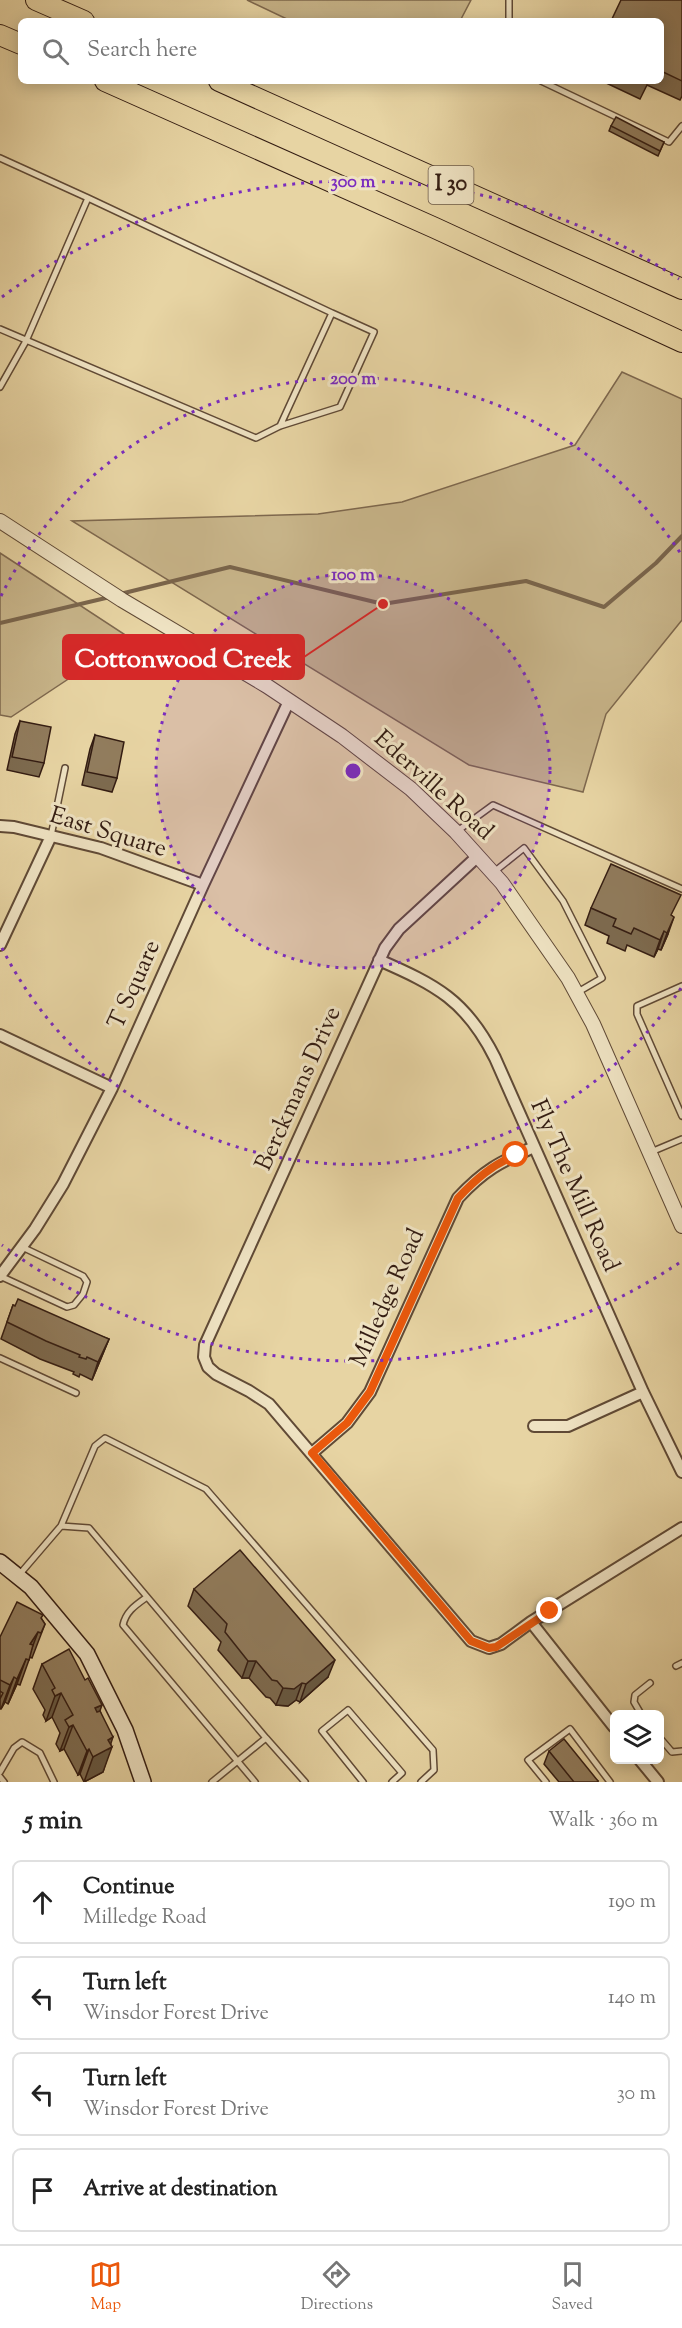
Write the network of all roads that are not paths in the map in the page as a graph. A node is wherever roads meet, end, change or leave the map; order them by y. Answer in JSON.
{"nodes":[{"id":1,"x":36,"y":0,"type":"edge"},
{"id":2,"x":56,"y":0,"type":"edge"},
{"id":3,"x":509,"y":0,"type":"edge"},
{"id":4,"x":77,"y":18,"type":"edge"},
{"id":5,"x":90,"y":18,"type":"edge"},
{"id":6,"x":509,"y":18,"type":"edge"},
{"id":7,"x":0,"y":35,"type":"edge"},
{"id":8,"x":0,"y":43,"type":"edge"},
{"id":9,"x":18,"y":43,"type":"edge"},
{"id":10,"x":18,"y":50,"type":"edge"},
{"id":11,"x":110,"y":84,"type":"edge"},
{"id":12,"x":226,"y":84,"type":"edge"},
{"id":13,"x":547,"y":84,"type":"edge"},
{"id":14,"x":681,"y":129,"type":"edge"},
{"id":15,"x":0,"y":158,"type":"edge"},
{"id":16,"x":88,"y":198,"type":"junction"},
{"id":17,"x":682,"y":290,"type":"edge"},
{"id":18,"x":332,"y":313,"type":"junction"},
{"id":19,"x":0,"y":330,"type":"edge"},
{"id":20,"x":26,"y":341,"type":"junction"},
{"id":21,"x":682,"y":342,"type":"edge"},
{"id":22,"x":0,"y":387,"type":"edge"},
{"id":23,"x":280,"y":426,"type":"junction"},
{"id":24,"x":0,"y":521,"type":"edge"},
{"id":25,"x":290,"y":701,"type":"junction"},
{"id":26,"x":65,"y":768,"type":"dead end"},
{"id":27,"x":0,"y":826,"type":"edge"},
{"id":28,"x":456,"y":832,"type":"junction"},
{"id":29,"x":51,"y":836,"type":"junction"},
{"id":30,"x":478,"y":856,"type":"junction"},
{"id":31,"x":494,"y":873,"type":"junction"},
{"id":32,"x":202,"y":885,"type":"junction"},
{"id":33,"x":682,"y":889,"type":"edge"},
{"id":34,"x":0,"y":945,"type":"edge"},
{"id":35,"x":379,"y":960,"type":"junction"},
{"id":36,"x":682,"y":987,"type":"edge"},
{"id":37,"x":576,"y":993,"type":"junction"},
{"id":38,"x":0,"y":1035,"type":"edge"},
{"id":39,"x":112,"y":1088,"type":"junction"},
{"id":40,"x":682,"y":1116,"type":"edge"},
{"id":41,"x":682,"y":1139,"type":"edge"},
{"id":42,"x":534,"y":1147,"type":"junction"},
{"id":43,"x":650,"y":1152,"type":"junction"},
{"id":44,"x":682,"y":1226,"type":"edge"},
{"id":45,"x":21,"y":1247,"type":"junction"},
{"id":46,"x":0,"y":1276,"type":"edge"},
{"id":47,"x":0,"y":1358,"type":"edge"},
{"id":48,"x":643,"y":1392,"type":"junction"},
{"id":49,"x":76,"y":1393,"type":"dead end"},
{"id":50,"x":534,"y":1426,"type":"dead end"},
{"id":51,"x":312,"y":1453,"type":"junction"},
{"id":52,"x":682,"y":1472,"type":"edge"},
{"id":53,"x":61,"y":1526,"type":"junction"},
{"id":54,"x":682,"y":1528,"type":"edge"},
{"id":55,"x":0,"y":1562,"type":"edge"},
{"id":56,"x":18,"y":1576,"type":"junction"},
{"id":57,"x":147,"y":1597,"type":"junction"},
{"id":58,"x":531,"y":1622,"type":"junction"},
{"id":59,"x":650,"y":1683,"type":"dead end"},
{"id":60,"x":639,"y":1710,"type":"edge"},
{"id":61,"x":610,"y":1721,"type":"edge"},
{"id":62,"x":266,"y":1738,"type":"junction"},
{"id":63,"x":664,"y":1743,"type":"edge"},
{"id":64,"x":682,"y":1751,"type":"edge"},
{"id":65,"x":237,"y":1762,"type":"junction"},
{"id":66,"x":643,"y":1764,"type":"edge"},
{"id":67,"x":0,"y":1772,"type":"edge"},
{"id":68,"x":0,"y":1777,"type":"edge"},
{"id":69,"x":4,"y":1782,"type":"edge"},
{"id":70,"x":54,"y":1782,"type":"edge"},
{"id":71,"x":143,"y":1782,"type":"edge"},
{"id":72,"x":212,"y":1782,"type":"edge"},
{"id":73,"x":255,"y":1782,"type":"edge"},
{"id":74,"x":305,"y":1782,"type":"edge"},
{"id":75,"x":363,"y":1782,"type":"edge"},
{"id":76,"x":392,"y":1782,"type":"edge"},
{"id":77,"x":420,"y":1782,"type":"edge"},
{"id":78,"x":546,"y":1782,"type":"edge"},
{"id":79,"x":610,"y":1782,"type":"edge"},
{"id":80,"x":658,"y":1782,"type":"edge"}],
"edges":[{"from":1,"to":4,"type":"highway"},
{"from":2,"to":5,"type":"highway"},
{"from":3,"to":6,"type":"lane"},
{"from":7,"to":9,"type":"highway"},
{"from":8,"to":10,"type":"highway"},
{"from":11,"to":21,"type":"highway","number":"I 30"},
{"from":12,"to":17,"type":"highway","number":"I 30"},
{"from":13,"to":14,"type":"lane"},
{"from":15,"to":16,"type":"lane"},
{"from":16,"to":18,"type":"lane"},
{"from":16,"to":20,"type":"lane"},
{"from":18,"to":23,"type":"lane"},
{"from":18,"to":23,"type":"lane"},
{"from":19,"to":20,"type":"lane"},
{"from":20,"to":22,"type":"lane"},
{"from":20,"to":23,"type":"lane"},
{"from":24,"to":25,"type":"street","name":"Ederville Road"},
{"from":25,"to":28,"type":"street","name":"Ederville Road"},
{"from":25,"to":32,"type":"street","name":"T Square"},
{"from":26,"to":29,"type":"lane"},
{"from":27,"to":29,"type":"street","name":"East Square"},
{"from":28,"to":30,"type":"street","name":"Ederville Road"},
{"from":28,"to":33,"type":"lane"},
{"from":29,"to":32,"type":"street","name":"East Square"},
{"from":29,"to":34,"type":"street"},
{"from":30,"to":31,"type":"street","name":"Ederville Road"},
{"from":30,"to":35,"type":"street","name":"Berckmans Drive"},
{"from":31,"to":37,"type":"street","name":"Ederville Road"},
{"from":31,"to":37,"type":"lane"},
{"from":32,"to":39,"type":"street","name":"T Square"},
{"from":35,"to":42,"type":"street","name":"Fly The Mill Road"},
{"from":35,"to":51,"type":"street","name":"Berckmans Drive"},
{"from":36,"to":40,"type":"lane"},
{"from":37,"to":43,"type":"street","name":"Ederville Road"},
{"from":38,"to":39,"type":"street"},
{"from":39,"to":45,"type":"street","name":"T Square"},
{"from":41,"to":43,"type":"lane"},
{"from":42,"to":48,"type":"street","name":"Fly The Mill Road"},
{"from":42,"to":51,"type":"street","name":"Milledge Road"},
{"from":43,"to":44,"type":"street","name":"Ederville Road"},
{"from":45,"to":46,"type":"street","name":"T Square"},
{"from":45,"to":46,"type":"lane"},
{"from":47,"to":49,"type":"lane"},
{"from":48,"to":50,"type":"street"},
{"from":48,"to":52,"type":"street","name":"Fly The Mill Road"},
{"from":51,"to":58,"type":"street"},
{"from":53,"to":56,"type":"lane"},
{"from":53,"to":57,"type":"lane"},
{"from":53,"to":77,"type":"lane"},
{"from":54,"to":58,"type":"street"},
{"from":55,"to":56,"type":"main road"},
{"from":56,"to":71,"type":"main road"},
{"from":57,"to":62,"type":"lane"},
{"from":57,"to":65,"type":"lane"},
{"from":58,"to":61,"type":"street"},
{"from":59,"to":60,"type":"lane"},
{"from":62,"to":65,"type":"lane"},
{"from":62,"to":74,"type":"lane"},
{"from":63,"to":64,"type":"lane"},
{"from":65,"to":72,"type":"lane"},
{"from":65,"to":73,"type":"lane"},
{"from":66,"to":80,"type":"street"},
{"from":67,"to":70,"type":"lane"},
{"from":68,"to":69,"type":"lane"},
{"from":75,"to":76,"type":"lane"},
{"from":78,"to":79,"type":"lane"}]}
